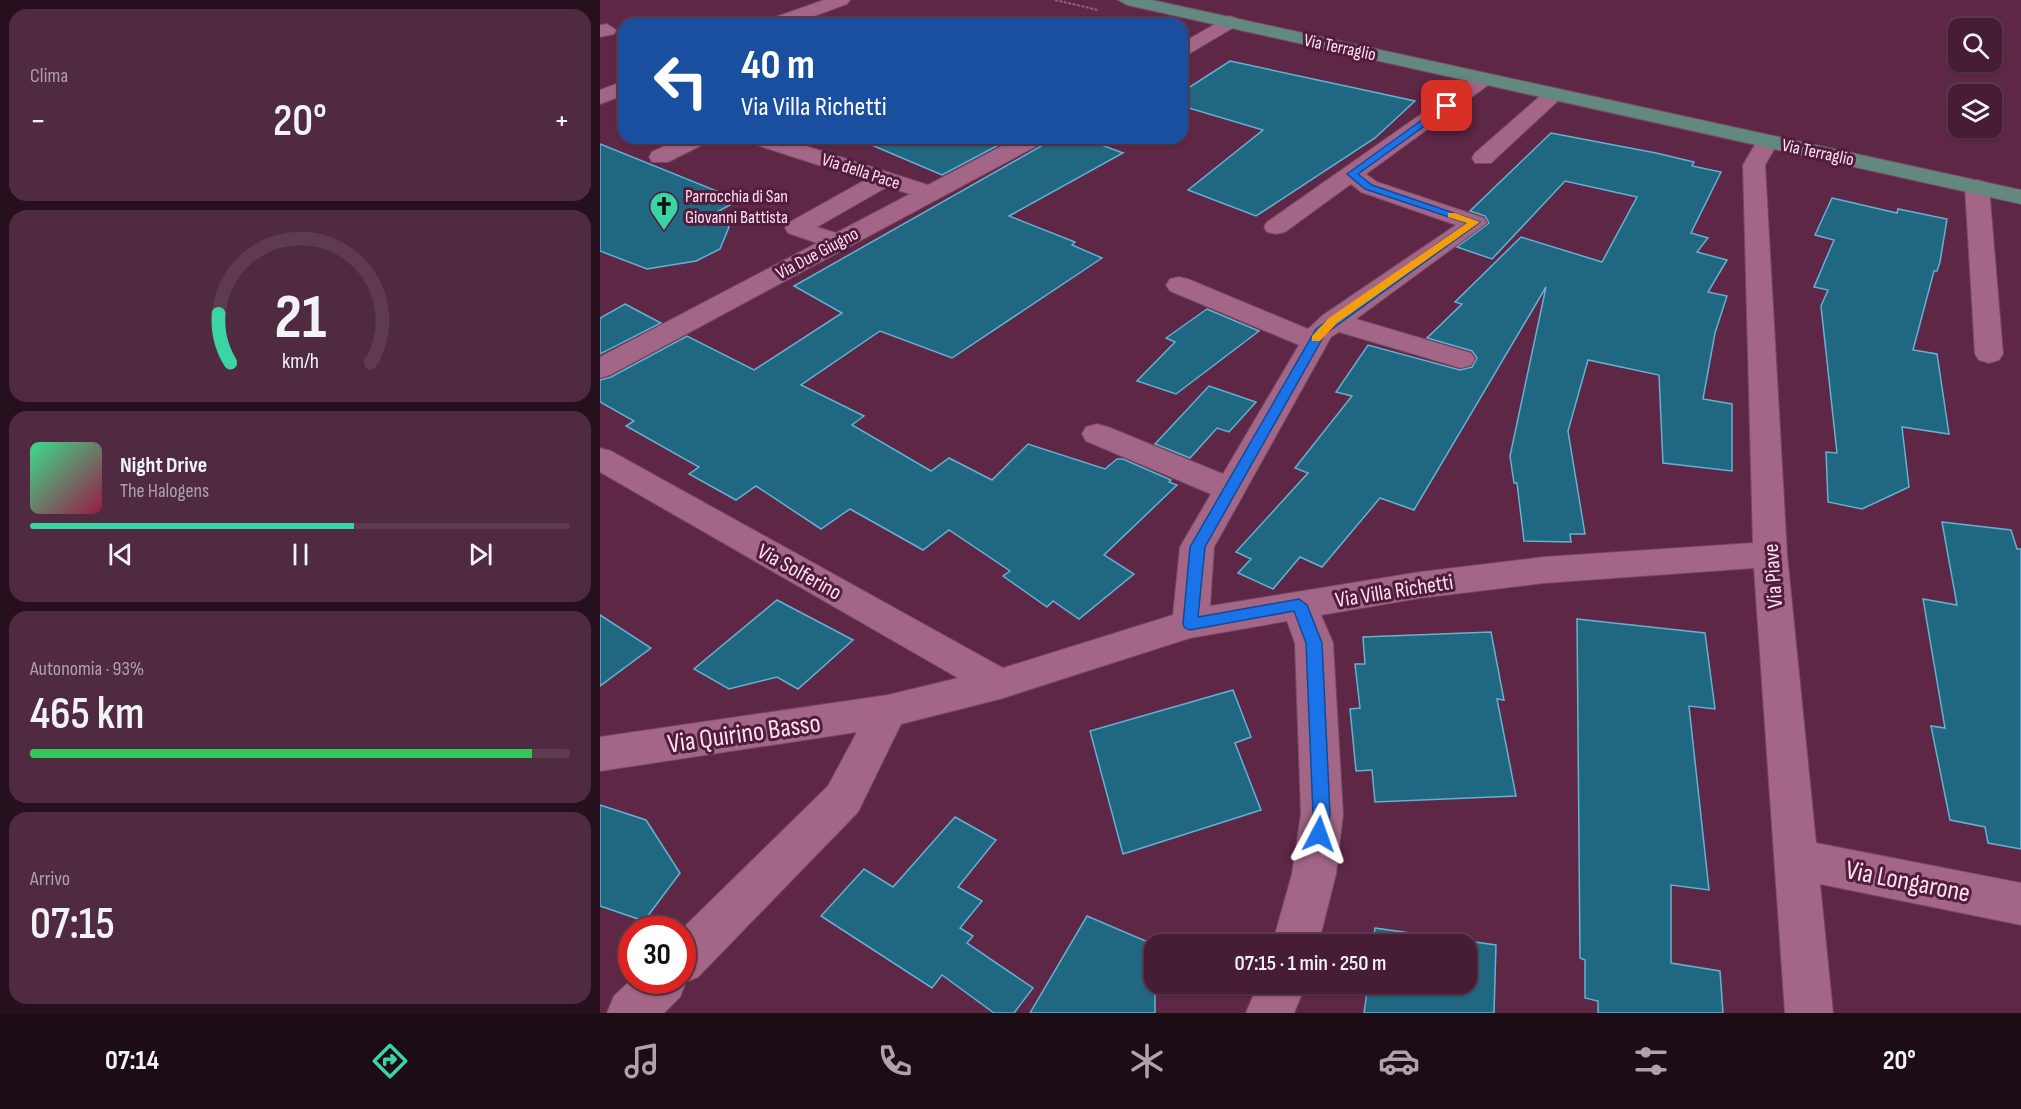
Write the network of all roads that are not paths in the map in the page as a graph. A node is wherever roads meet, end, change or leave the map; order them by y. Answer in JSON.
{"nodes":[{"id":1,"x":842,"y":0,"type":"edge"},
{"id":2,"x":1141,"y":1,"type":"edge"},
{"id":3,"x":791,"y":18,"type":"edge"},
{"id":4,"x":1229,"y":22,"type":"junction"},
{"id":5,"x":1188,"y":47,"type":"edge"},
{"id":6,"x":1484,"y":79,"type":"junction"},
{"id":7,"x":1554,"y":94,"type":"junction"},
{"id":8,"x":1768,"y":141,"type":"junction"},
{"id":9,"x":686,"y":144,"type":"edge"},
{"id":10,"x":777,"y":144,"type":"edge"},
{"id":11,"x":1011,"y":144,"type":"edge"},
{"id":12,"x":660,"y":157,"type":"dead end"},
{"id":13,"x":1483,"y":158,"type":"dead end"},
{"id":14,"x":1352,"y":174,"type":"junction"},
{"id":15,"x":885,"y":178,"type":"junction"},
{"id":16,"x":1977,"y":187,"type":"junction"},
{"id":17,"x":930,"y":193,"type":"junction"},
{"id":18,"x":2021,"y":197,"type":"edge"},
{"id":19,"x":1276,"y":227,"type":"dead end"},
{"id":20,"x":838,"y":242,"type":"junction"},
{"id":21,"x":1179,"y":285,"type":"dead end"},
{"id":22,"x":1324,"y":331,"type":"junction"},
{"id":23,"x":1989,"y":354,"type":"dead end"},
{"id":24,"x":1461,"y":359,"type":"dead end"},
{"id":25,"x":600,"y":369,"type":"edge"},
{"id":26,"x":1096,"y":434,"type":"dead end"},
{"id":27,"x":600,"y":458,"type":"edge"},
{"id":28,"x":1230,"y":489,"type":"junction"},
{"id":29,"x":1770,"y":554,"type":"junction"},
{"id":30,"x":1299,"y":605,"type":"junction"},
{"id":31,"x":1190,"y":624,"type":"junction"},
{"id":32,"x":1000,"y":684,"type":"junction"},
{"id":33,"x":888,"y":711,"type":"junction"},
{"id":34,"x":600,"y":754,"type":"edge"},
{"id":35,"x":1795,"y":859,"type":"junction"},
{"id":36,"x":2021,"y":904,"type":"edge"},
{"id":37,"x":1298,"y":934,"type":"edge"},
{"id":38,"x":696,"y":947,"type":"edge"},
{"id":39,"x":650,"y":994,"type":"edge"},
{"id":40,"x":1278,"y":994,"type":"edge"},
{"id":41,"x":631,"y":1013,"type":"edge"},
{"id":42,"x":1270,"y":1013,"type":"edge"},
{"id":43,"x":1809,"y":1013,"type":"edge"}],
"edges":[{"from":1,"to":3,"type":"street"},
{"from":2,"to":4,"type":"main road","name":"Via Terraglio"},
{"from":4,"to":5,"type":"street"},
{"from":4,"to":6,"type":"main road","name":"Via Terraglio"},
{"from":6,"to":7,"type":"main road","name":"Via Terraglio"},
{"from":6,"to":14,"type":"street"},
{"from":7,"to":8,"type":"main road","name":"Via Terraglio"},
{"from":7,"to":13,"type":"street"},
{"from":8,"to":16,"type":"main road","name":"Via Terraglio"},
{"from":8,"to":29,"type":"street","name":"Via Piave"},
{"from":9,"to":12,"type":"street"},
{"from":10,"to":15,"type":"street","name":"Via della Pace"},
{"from":11,"to":17,"type":"street","name":"Via Due Giugno"},
{"from":14,"to":19,"type":"street"},
{"from":14,"to":22,"type":"street"},
{"from":15,"to":17,"type":"street","name":"Via della Pace"},
{"from":15,"to":20,"type":"street"},
{"from":16,"to":18,"type":"main road","name":"Via Terraglio"},
{"from":16,"to":23,"type":"street"},
{"from":17,"to":20,"type":"street","name":"Via Due Giugno"},
{"from":20,"to":25,"type":"street","name":"Via Due Giugno"},
{"from":21,"to":22,"type":"street"},
{"from":22,"to":24,"type":"street"},
{"from":22,"to":28,"type":"street"},
{"from":26,"to":28,"type":"street"},
{"from":27,"to":32,"type":"street","name":"Via Solferino"},
{"from":28,"to":31,"type":"street"},
{"from":29,"to":30,"type":"street","name":"Via Villa Richetti"},
{"from":29,"to":35,"type":"street","name":"Via Piave"},
{"from":30,"to":31,"type":"street","name":"Via Villa Richetti"},
{"from":30,"to":37,"type":"street"},
{"from":31,"to":32,"type":"street","name":"Via Villa Richetti"},
{"from":32,"to":33,"type":"street","name":"Via Villa Richetti"},
{"from":33,"to":34,"type":"street","name":"Via Quirino Basso"},
{"from":33,"to":38,"type":"street"},
{"from":35,"to":36,"type":"street","name":"Via Longarone"},
{"from":35,"to":43,"type":"street","name":"Via Piave"},
{"from":39,"to":41,"type":"street"},
{"from":40,"to":42,"type":"street"}]}
